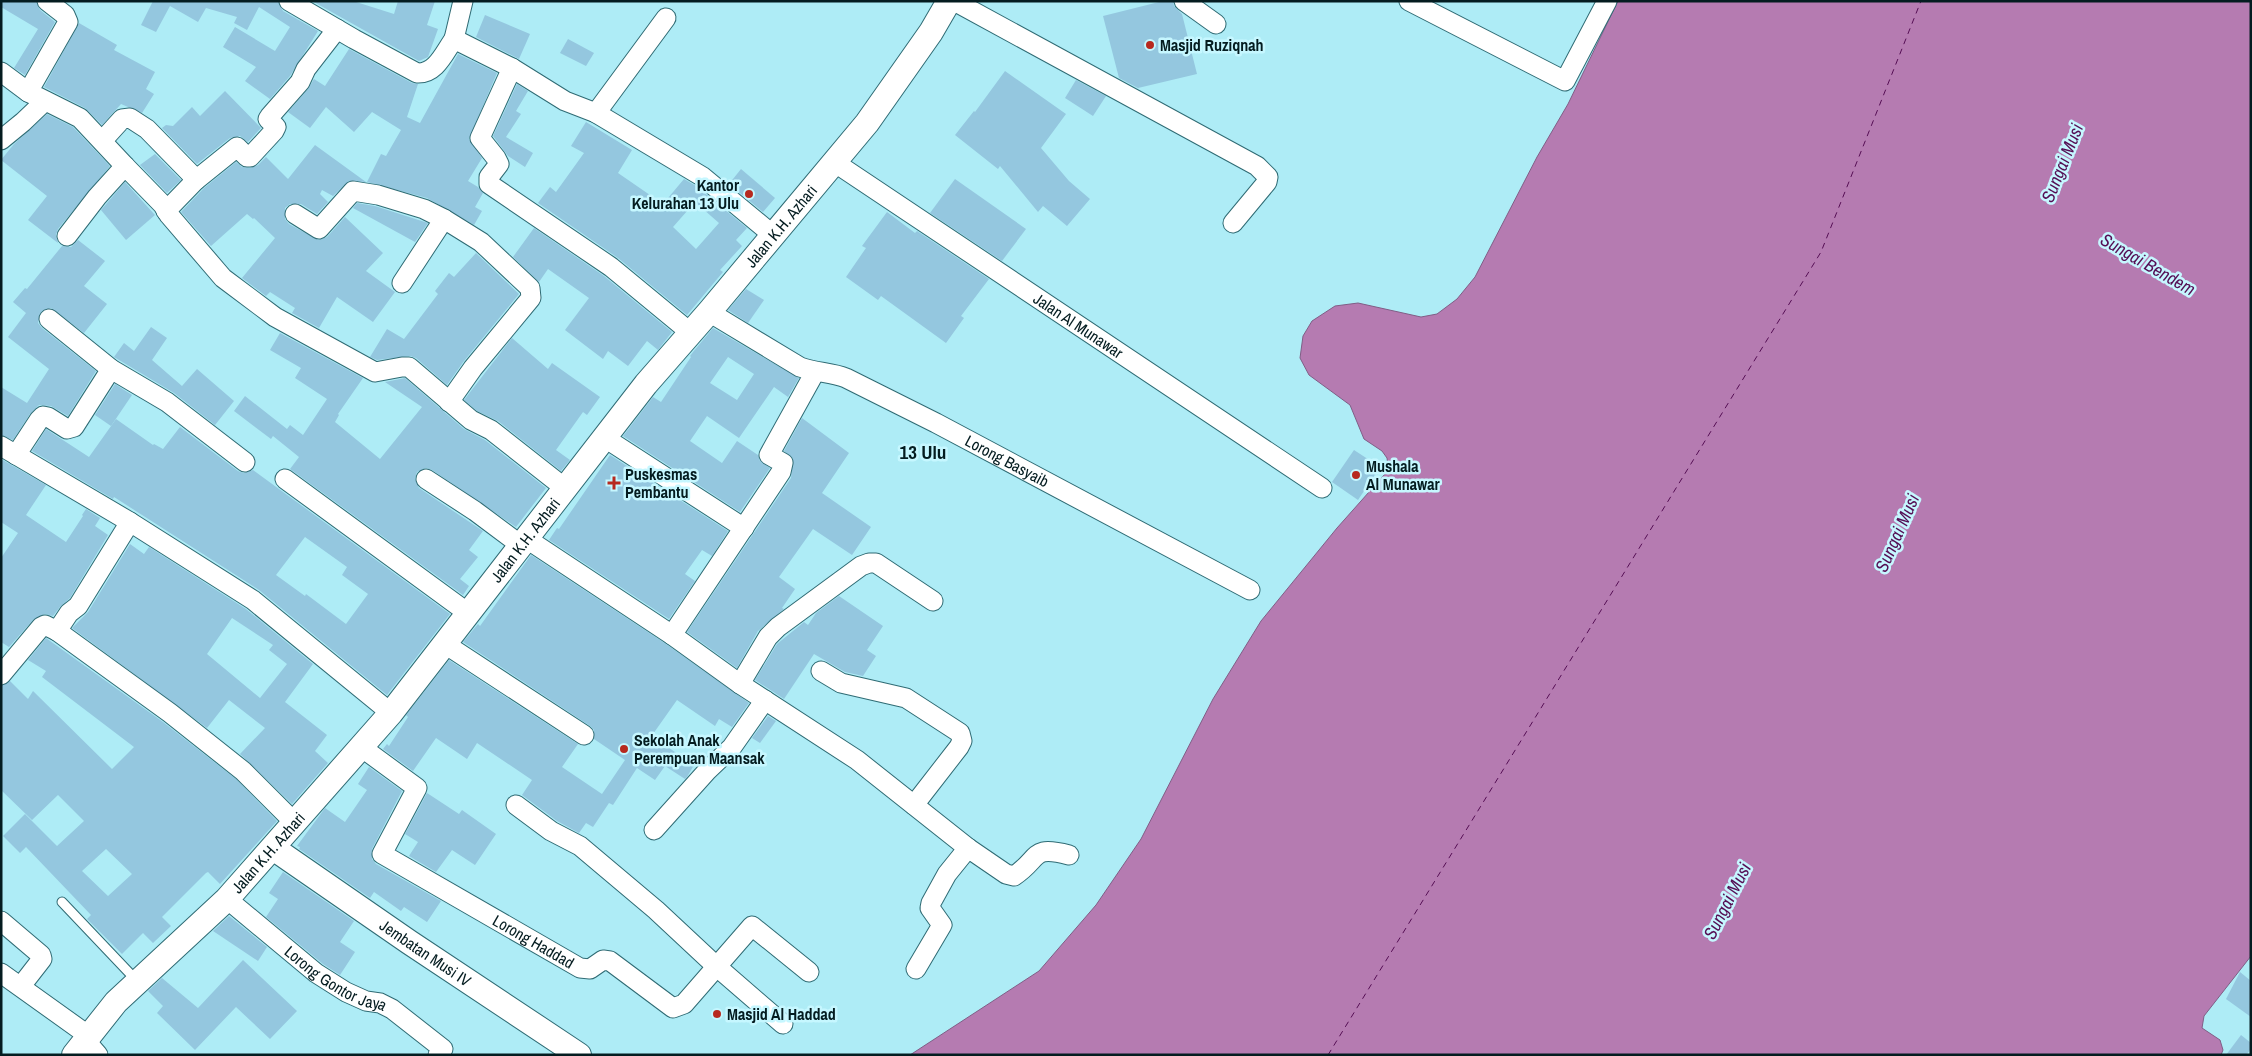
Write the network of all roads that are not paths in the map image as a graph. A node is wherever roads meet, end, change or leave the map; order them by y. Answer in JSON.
{"nodes":[{"id":1,"x":47,"y":1,"type":"edge"},
{"id":2,"x":289,"y":1,"type":"edge"},
{"id":3,"x":463,"y":1,"type":"edge"},
{"id":4,"x":949,"y":1,"type":"edge"},
{"id":5,"x":954,"y":1,"type":"edge"},
{"id":6,"x":1184,"y":1,"type":"edge"},
{"id":7,"x":1409,"y":1,"type":"edge"},
{"id":8,"x":1607,"y":1,"type":"edge"},
{"id":9,"x":666,"y":18,"type":"dead end"},
{"id":10,"x":1216,"y":24,"type":"dead end"},
{"id":11,"x":336,"y":29,"type":"junction"},
{"id":12,"x":454,"y":39,"type":"junction"},
{"id":13,"x":512,"y":68,"type":"junction"},
{"id":14,"x":1,"y":72,"type":"edge"},
{"id":15,"x":28,"y":92,"type":"junction"},
{"id":16,"x":45,"y":101,"type":"junction"},
{"id":17,"x":596,"y":113,"type":"junction"},
{"id":18,"x":1,"y":140,"type":"edge"},
{"id":19,"x":102,"y":141,"type":"junction"},
{"id":20,"x":834,"y":162,"type":"junction"},
{"id":21,"x":125,"y":166,"type":"junction"},
{"id":22,"x":196,"y":180,"type":"junction"},
{"id":23,"x":166,"y":210,"type":"junction"},
{"id":24,"x":295,"y":214,"type":"dead end"},
{"id":25,"x":444,"y":219,"type":"junction"},
{"id":26,"x":1233,"y":223,"type":"dead end"},
{"id":27,"x":773,"y":235,"type":"junction"},
{"id":28,"x":67,"y":236,"type":"dead end"},
{"id":29,"x":402,"y":283,"type":"dead end"},
{"id":30,"x":709,"y":312,"type":"junction"},
{"id":31,"x":49,"y":319,"type":"dead end"},
{"id":32,"x":691,"y":333,"type":"junction"},
{"id":33,"x":111,"y":369,"type":"junction"},
{"id":34,"x":815,"y":372,"type":"junction"},
{"id":35,"x":448,"y":402,"type":"junction"},
{"id":36,"x":606,"y":438,"type":"junction"},
{"id":37,"x":7,"y":454,"type":"edge"},
{"id":38,"x":245,"y":462,"type":"dead end"},
{"id":39,"x":285,"y":479,"type":"dead end"},
{"id":40,"x":426,"y":479,"type":"dead end"},
{"id":41,"x":566,"y":488,"type":"junction"},
{"id":42,"x":1322,"y":488,"type":"dead end"},
{"id":43,"x":130,"y":522,"type":"junction"},
{"id":44,"x":744,"y":528,"type":"junction"},
{"id":45,"x":524,"y":542,"type":"junction"},
{"id":46,"x":1250,"y":590,"type":"dead end"},
{"id":47,"x":933,"y":601,"type":"dead end"},
{"id":48,"x":468,"y":613,"type":"junction"},
{"id":49,"x":57,"y":631,"type":"junction"},
{"id":50,"x":672,"y":635,"type":"junction"},
{"id":51,"x":445,"y":644,"type":"junction"},
{"id":52,"x":821,"y":671,"type":"dead end"},
{"id":53,"x":1,"y":675,"type":"edge"},
{"id":54,"x":740,"y":684,"type":"junction"},
{"id":55,"x":765,"y":700,"type":"junction"},
{"id":56,"x":391,"y":713,"type":"junction"},
{"id":57,"x":584,"y":735,"type":"dead end"},
{"id":58,"x":362,"y":747,"type":"junction"},
{"id":59,"x":516,"y":804,"type":"dead end"},
{"id":60,"x":914,"y":806,"type":"junction"},
{"id":61,"x":294,"y":822,"type":"junction"},
{"id":62,"x":654,"y":830,"type":"dead end"},
{"id":63,"x":273,"y":848,"type":"junction"},
{"id":64,"x":968,"y":848,"type":"junction"},
{"id":65,"x":1069,"y":855,"type":"dead end"},
{"id":66,"x":227,"y":899,"type":"junction"},
{"id":67,"x":62,"y":902,"type":"dead end"},
{"id":68,"x":1,"y":921,"type":"edge"},
{"id":69,"x":716,"y":966,"type":"junction"},
{"id":70,"x":916,"y":969,"type":"dead end"},
{"id":71,"x":809,"y":972,"type":"dead end"},
{"id":72,"x":1,"y":973,"type":"edge"},
{"id":73,"x":137,"y":981,"type":"junction"},
{"id":74,"x":21,"y":986,"type":"junction"},
{"id":75,"x":783,"y":1024,"type":"dead end"},
{"id":76,"x":86,"y":1046,"type":"edge"},
{"id":77,"x":444,"y":1053,"type":"edge"},
{"id":78,"x":579,"y":1055,"type":"edge"}],
"edges":[{"from":1,"to":15,"type":"street"},
{"from":2,"to":11,"type":"street"},
{"from":3,"to":12,"type":"street"},
{"from":4,"to":20,"type":"street","name":"Jalan K.H. Azhari"},
{"from":5,"to":26,"type":"street"},
{"from":6,"to":10,"type":"street"},
{"from":7,"to":8,"type":"street"},
{"from":9,"to":17,"type":"street"},
{"from":11,"to":12,"type":"street"},
{"from":11,"to":22,"type":"street"},
{"from":12,"to":13,"type":"street"},
{"from":13,"to":17,"type":"street"},
{"from":13,"to":32,"type":"street"},
{"from":14,"to":15,"type":"street"},
{"from":15,"to":16,"type":"street"},
{"from":16,"to":18,"type":"street"},
{"from":16,"to":19,"type":"street"},
{"from":17,"to":27,"type":"street"},
{"from":19,"to":21,"type":"street"},
{"from":19,"to":22,"type":"street"},
{"from":20,"to":27,"type":"street","name":"Jalan K.H. Azhari"},
{"from":20,"to":42,"type":"street","name":"Jalan Al Munawar"},
{"from":21,"to":23,"type":"street"},
{"from":21,"to":28,"type":"street"},
{"from":22,"to":23,"type":"street"},
{"from":23,"to":35,"type":"street"},
{"from":24,"to":25,"type":"street"},
{"from":25,"to":29,"type":"street"},
{"from":25,"to":35,"type":"street"},
{"from":27,"to":30,"type":"street","name":"Jalan K.H. Azhari"},
{"from":30,"to":32,"type":"street","name":"Jalan K.H. Azhari"},
{"from":30,"to":34,"type":"street","name":"Lorong Basyaib"},
{"from":31,"to":33,"type":"street"},
{"from":32,"to":36,"type":"street","name":"Jalan K.H. Azhari"},
{"from":33,"to":37,"type":"street"},
{"from":33,"to":38,"type":"street"},
{"from":34,"to":44,"type":"street"},
{"from":34,"to":46,"type":"street","name":"Lorong Basyaib"},
{"from":35,"to":41,"type":"street"},
{"from":36,"to":41,"type":"street","name":"Jalan K.H. Azhari"},
{"from":36,"to":44,"type":"street"},
{"from":37,"to":43,"type":"street"},
{"from":39,"to":48,"type":"street"},
{"from":40,"to":45,"type":"street"},
{"from":41,"to":45,"type":"street","name":"Jalan K.H. Azhari"},
{"from":43,"to":49,"type":"street"},
{"from":43,"to":56,"type":"street"},
{"from":44,"to":50,"type":"street"},
{"from":45,"to":48,"type":"street","name":"Jalan K.H. Azhari"},
{"from":45,"to":50,"type":"street"},
{"from":47,"to":54,"type":"street"},
{"from":48,"to":51,"type":"street","name":"Jalan K.H. Azhari"},
{"from":49,"to":53,"type":"street"},
{"from":49,"to":61,"type":"street"},
{"from":50,"to":54,"type":"street"},
{"from":51,"to":56,"type":"street","name":"Jalan K.H. Azhari"},
{"from":51,"to":57,"type":"street"},
{"from":52,"to":60,"type":"street"},
{"from":54,"to":55,"type":"street"},
{"from":55,"to":60,"type":"street"},
{"from":55,"to":62,"type":"street"},
{"from":56,"to":58,"type":"street","name":"Jalan K.H. Azhari"},
{"from":58,"to":61,"type":"street","name":"Jalan K.H. Azhari"},
{"from":58,"to":69,"type":"street","name":"Lorong Haddad"},
{"from":59,"to":69,"type":"street"},
{"from":60,"to":64,"type":"street"},
{"from":61,"to":63,"type":"street","name":"Jalan K.H. Azhari"},
{"from":63,"to":66,"type":"street","name":"Jalan K.H. Azhari"},
{"from":63,"to":78,"type":"street","name":"Jembatan Musi IV"},
{"from":64,"to":65,"type":"street"},
{"from":64,"to":70,"type":"street"},
{"from":66,"to":73,"type":"street","name":"Jalan K.H. Azhari"},
{"from":66,"to":77,"type":"street","name":"Lorong Gontor Jaya"},
{"from":67,"to":73,"type":"lane"},
{"from":68,"to":74,"type":"street"},
{"from":69,"to":71,"type":"street","name":"Lorong Haddad"},
{"from":69,"to":75,"type":"street"},
{"from":72,"to":74,"type":"street"},
{"from":73,"to":76,"type":"street","name":"Jalan K.H. Azhari"},
{"from":74,"to":76,"type":"street"}]}
